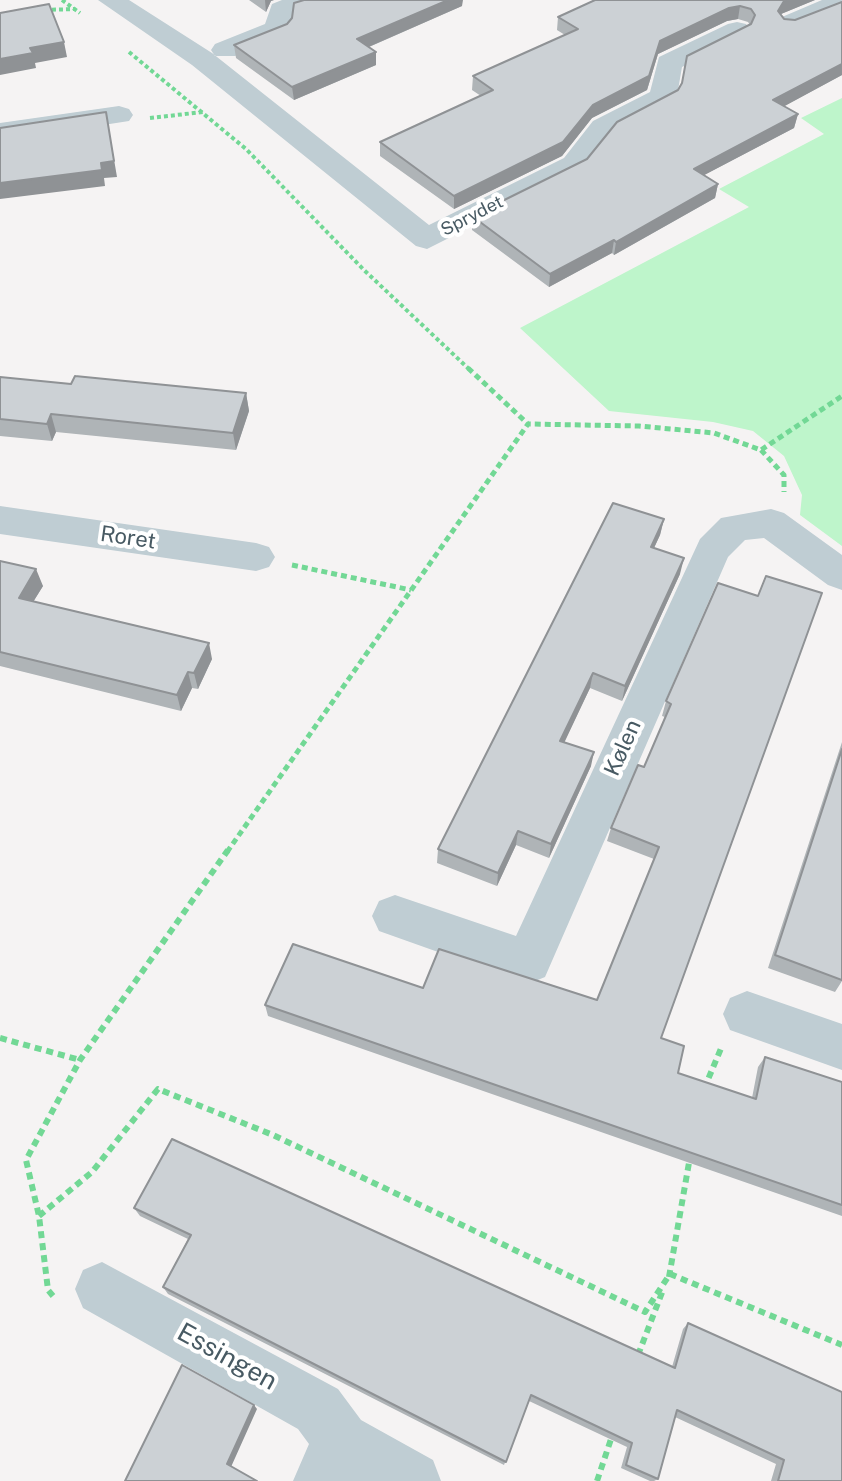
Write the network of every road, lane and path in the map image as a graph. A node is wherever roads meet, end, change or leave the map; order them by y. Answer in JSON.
{"nodes":[{"id":1,"x":62,"y":0,"type":"edge"},
{"id":2,"x":111,"y":0,"type":"edge"},
{"id":3,"x":305,"y":0,"type":"edge"},
{"id":4,"x":842,"y":1,"type":"edge"},
{"id":5,"x":75,"y":9,"type":"junction"},
{"id":6,"x":43,"y":10,"type":"edge"},
{"id":7,"x":86,"y":18,"type":"dead end"},
{"id":8,"x":791,"y":23,"type":"edge"},
{"id":9,"x":737,"y":30,"type":"edge"},
{"id":10,"x":119,"y":44,"type":"dead end"},
{"id":11,"x":202,"y":59,"type":"junction"},
{"id":12,"x":204,"y":112,"type":"junction"},
{"id":13,"x":119,"y":115,"type":"joint"},
{"id":14,"x":0,"y":132,"type":"edge"},
{"id":15,"x":842,"y":396,"type":"edge"},
{"id":16,"x":528,"y":424,"type":"junction"},
{"id":17,"x":0,"y":520,"type":"edge"},
{"id":18,"x":256,"y":557,"type":"joint"},
{"id":19,"x":842,"y":575,"type":"edge"},
{"id":20,"x":412,"y":590,"type":"junction"},
{"id":21,"x":395,"y":916,"type":"dead end"},
{"id":22,"x":747,"y":1014,"type":"joint"},
{"id":23,"x":0,"y":1038,"type":"edge"},
{"id":24,"x":842,"y":1047,"type":"edge"},
{"id":25,"x":80,"y":1060,"type":"junction"},
{"id":26,"x":699,"y":1102,"type":"edge"},
{"id":27,"x":691,"y":1149,"type":"edge"},
{"id":28,"x":39,"y":1216,"type":"junction"},
{"id":29,"x":670,"y":1274,"type":"junction"},
{"id":30,"x":79,"y":1294,"type":"joint"},
{"id":31,"x":842,"y":1345,"type":"edge"},
{"id":32,"x":635,"y":1364,"type":"edge"},
{"id":33,"x":616,"y":1423,"type":"edge"},
{"id":34,"x":331,"y":1460,"type":"edge"},
{"id":35,"x":412,"y":1481,"type":"edge"},
{"id":36,"x":597,"y":1481,"type":"edge"}],
"edges":[{"from":1,"to":5,"type":"path"},
{"from":2,"to":11,"type":"street","name":"Sprydet"},
{"from":3,"to":11,"type":"street"},
{"from":4,"to":8,"type":"street"},
{"from":5,"to":6,"type":"path"},
{"from":5,"to":7,"type":"path"},
{"from":9,"to":11,"type":"street","name":"Sprydet"},
{"from":10,"to":12,"type":"path"},
{"from":12,"to":13,"type":"path"},
{"from":12,"to":16,"type":"path"},
{"from":13,"to":14,"type":"street"},
{"from":15,"to":16,"type":"path"},
{"from":16,"to":20,"type":"path"},
{"from":17,"to":18,"type":"street","name":"Roret"},
{"from":18,"to":20,"type":"path"},
{"from":19,"to":21,"type":"street","name":"Kølen"},
{"from":20,"to":25,"type":"path"},
{"from":22,"to":24,"type":"street"},
{"from":22,"to":26,"type":"path"},
{"from":23,"to":25,"type":"path"},
{"from":25,"to":28,"type":"path"},
{"from":27,"to":29,"type":"path"},
{"from":28,"to":29,"type":"path"},
{"from":28,"to":30,"type":"path"},
{"from":29,"to":31,"type":"path"},
{"from":29,"to":32,"type":"path"},
{"from":30,"to":34,"type":"street","name":"Essingen"},
{"from":33,"to":36,"type":"path"},
{"from":34,"to":35,"type":"street","name":"Essingen"}]}
